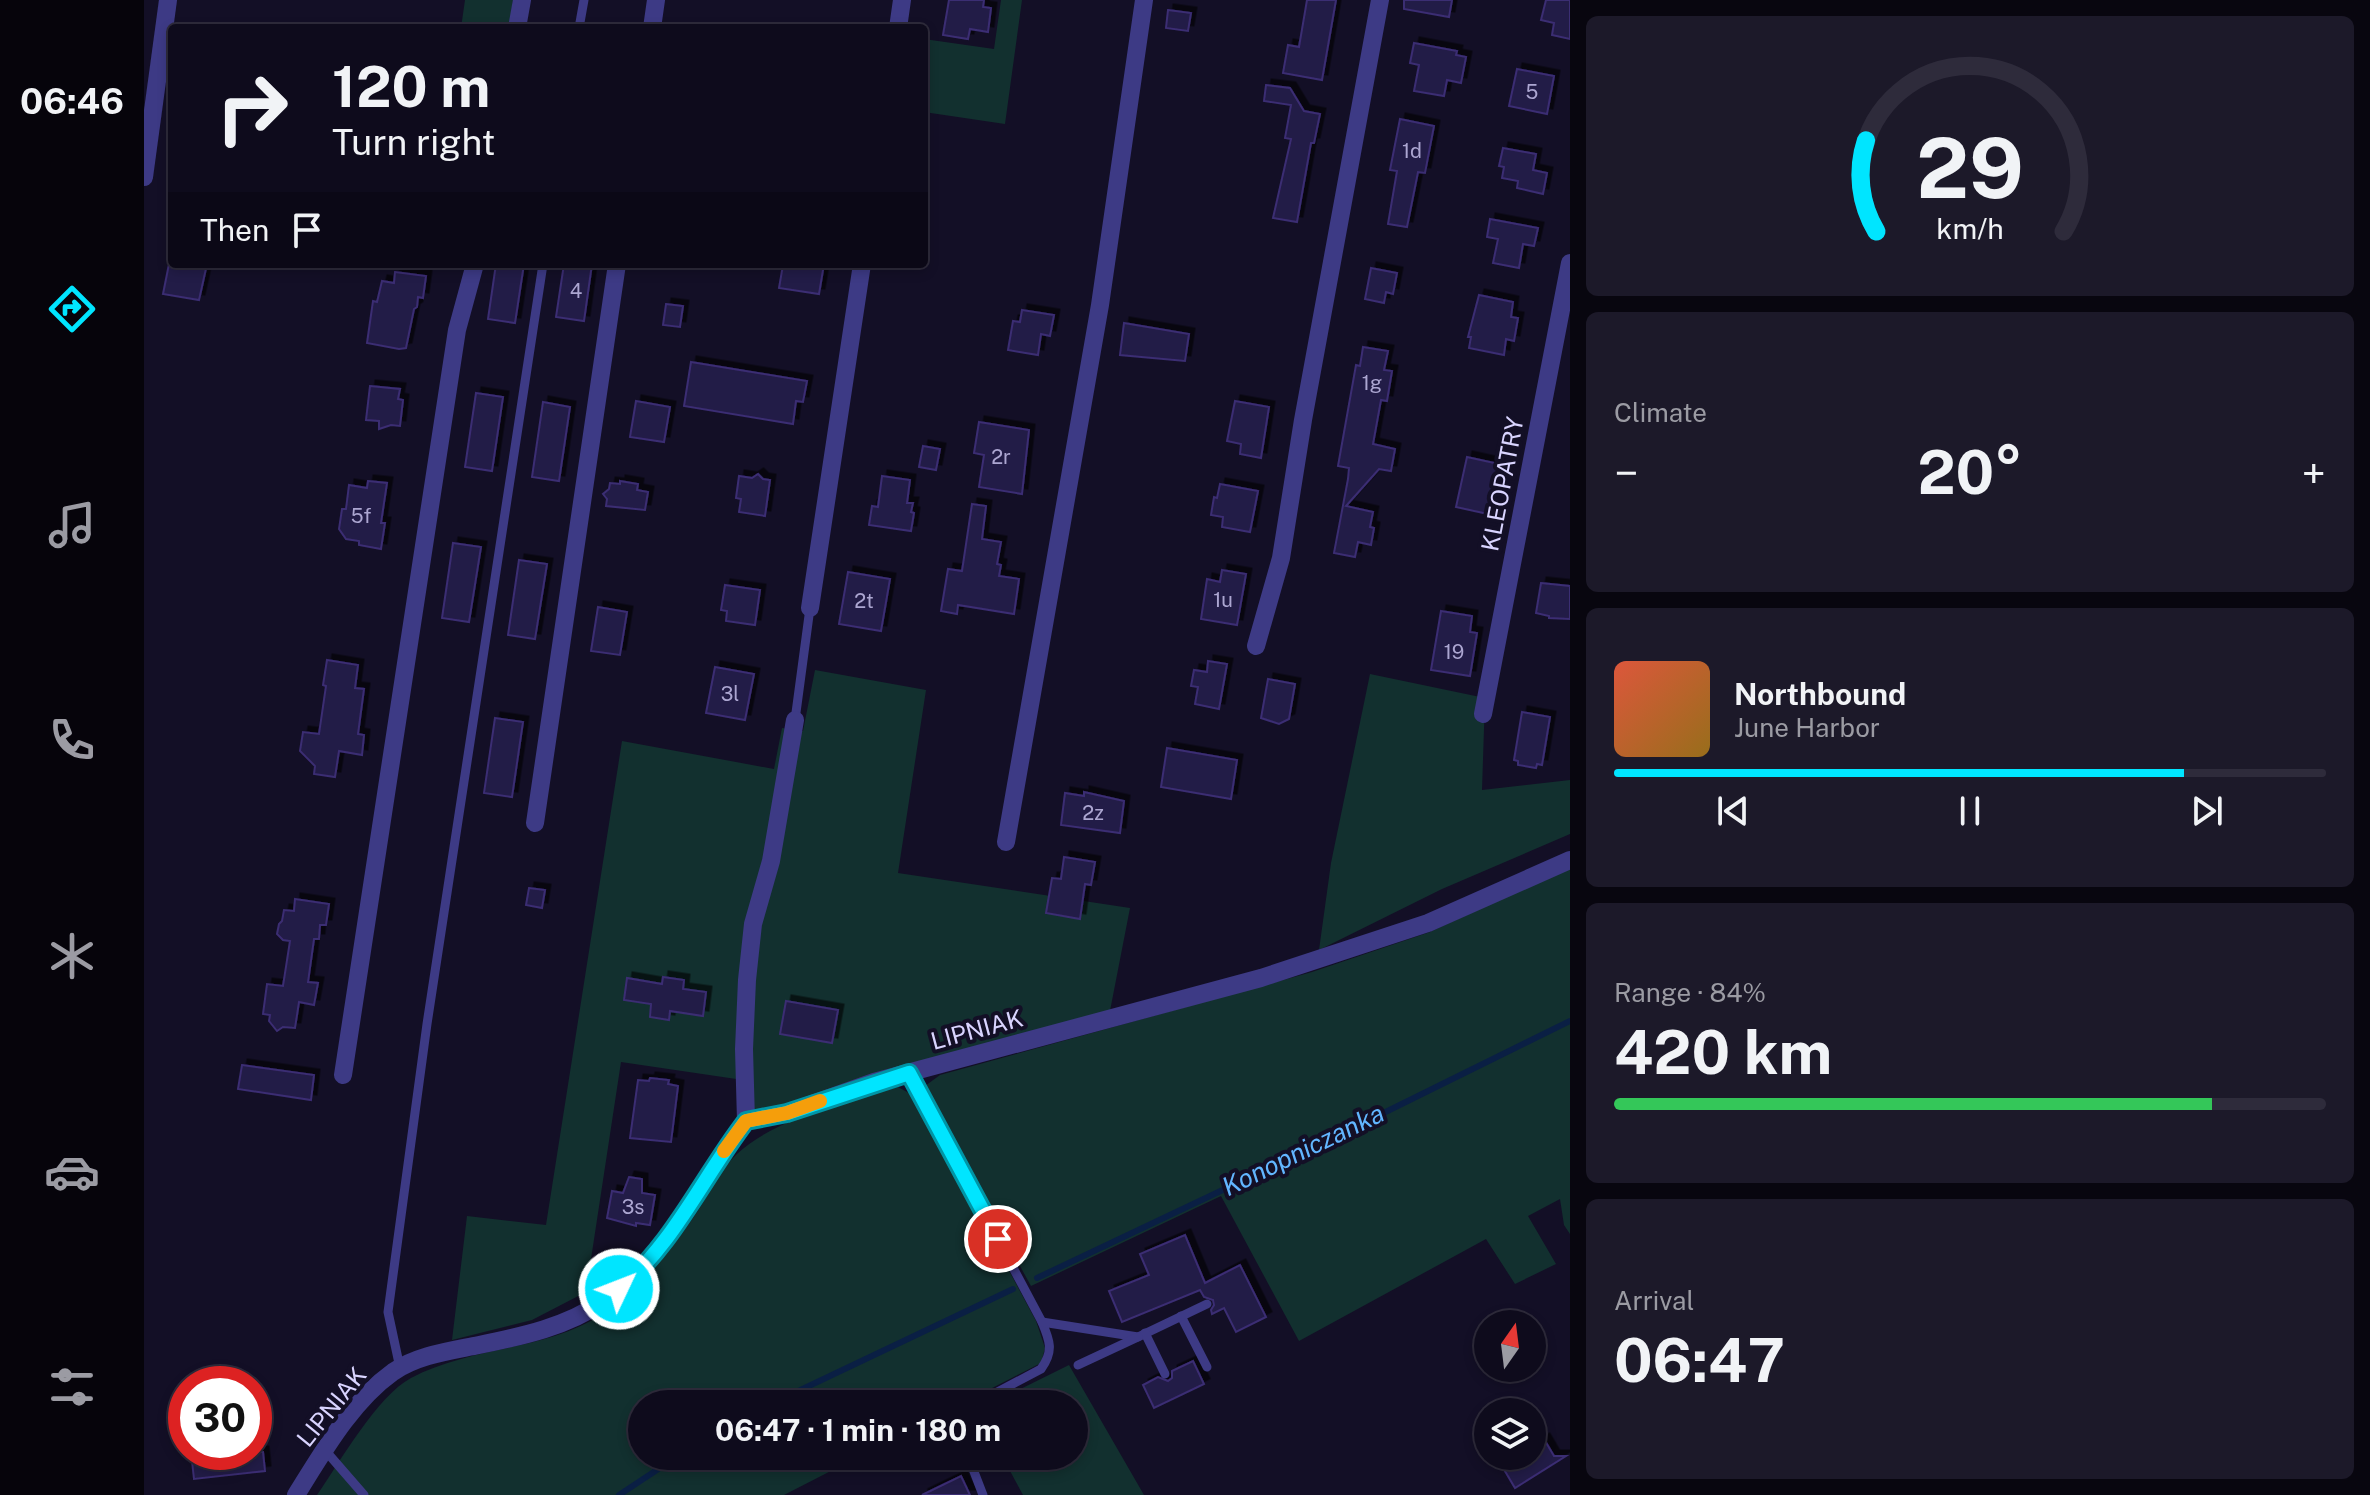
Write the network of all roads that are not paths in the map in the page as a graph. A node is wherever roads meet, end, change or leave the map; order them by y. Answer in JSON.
{"nodes":[{"id":1,"x":168,"y":0,"type":"edge"},
{"id":2,"x":522,"y":0,"type":"edge"},
{"id":3,"x":584,"y":0,"type":"edge"},
{"id":4,"x":656,"y":0,"type":"edge"},
{"id":5,"x":902,"y":0,"type":"edge"},
{"id":6,"x":1144,"y":0,"type":"edge"},
{"id":7,"x":1380,"y":0,"type":"edge"},
{"id":8,"x":518,"y":24,"type":"edge"},
{"id":9,"x":580,"y":24,"type":"edge"},
{"id":10,"x":653,"y":24,"type":"edge"},
{"id":11,"x":899,"y":24,"type":"edge"},
{"id":12,"x":144,"y":177,"type":"edge"},
{"id":13,"x":1570,"y":263,"type":"edge"},
{"id":14,"x":474,"y":268,"type":"edge"},
{"id":15,"x":542,"y":268,"type":"edge"},
{"id":16,"x":616,"y":268,"type":"edge"},
{"id":17,"x":861,"y":268,"type":"edge"},
{"id":18,"x":810,"y":608,"type":"joint"},
{"id":19,"x":1256,"y":646,"type":"dead end"},
{"id":20,"x":1483,"y":714,"type":"dead end"},
{"id":21,"x":795,"y":720,"type":"joint"},
{"id":22,"x":535,"y":823,"type":"dead end"},
{"id":23,"x":1006,"y":842,"type":"dead end"},
{"id":24,"x":1570,"y":860,"type":"edge"},
{"id":25,"x":909,"y":1073,"type":"junction"},
{"id":26,"x":343,"y":1075,"type":"dead end"},
{"id":27,"x":746,"y":1121,"type":"junction"},
{"id":28,"x":1207,"y":1304,"type":"dead end"},
{"id":29,"x":1181,"y":1316,"type":"junction"},
{"id":30,"x":1042,"y":1322,"type":"junction"},
{"id":31,"x":1142,"y":1335,"type":"junction"},
{"id":32,"x":1078,"y":1365,"type":"dead end"},
{"id":33,"x":1207,"y":1367,"type":"dead end"},
{"id":34,"x":400,"y":1368,"type":"junction"},
{"id":35,"x":1165,"y":1374,"type":"dead end"},
{"id":36,"x":1001,"y":1390,"type":"edge"},
{"id":37,"x":324,"y":1449,"type":"junction"},
{"id":38,"x":973,"y":1470,"type":"edge"},
{"id":39,"x":296,"y":1495,"type":"edge"},
{"id":40,"x":364,"y":1495,"type":"edge"},
{"id":41,"x":983,"y":1495,"type":"edge"}],
"edges":[{"from":1,"to":12,"type":"street"},
{"from":2,"to":8,"type":"street"},
{"from":3,"to":9,"type":"lane"},
{"from":4,"to":10,"type":"street"},
{"from":5,"to":11,"type":"street"},
{"from":6,"to":23,"type":"street"},
{"from":7,"to":19,"type":"street"},
{"from":13,"to":20,"type":"street","name":"KLEOPATRY"},
{"from":14,"to":26,"type":"street"},
{"from":15,"to":34,"type":"lane"},
{"from":16,"to":22,"type":"street"},
{"from":17,"to":18,"type":"street"},
{"from":18,"to":21,"type":"lane"},
{"from":21,"to":27,"type":"street"},
{"from":24,"to":25,"type":"street","name":"LIPNIAK"},
{"from":25,"to":27,"type":"street","name":"LIPNIAK"},
{"from":25,"to":30,"type":"lane"},
{"from":27,"to":34,"type":"street","name":"LIPNIAK"},
{"from":28,"to":29,"type":"lane"},
{"from":29,"to":31,"type":"lane"},
{"from":29,"to":33,"type":"lane"},
{"from":30,"to":31,"type":"lane"},
{"from":30,"to":36,"type":"lane"},
{"from":31,"to":32,"type":"lane"},
{"from":31,"to":35,"type":"lane"},
{"from":34,"to":37,"type":"street","name":"LIPNIAK"},
{"from":37,"to":39,"type":"street","name":"LIPNIAK"},
{"from":37,"to":40,"type":"lane"},
{"from":38,"to":41,"type":"lane"}]}
